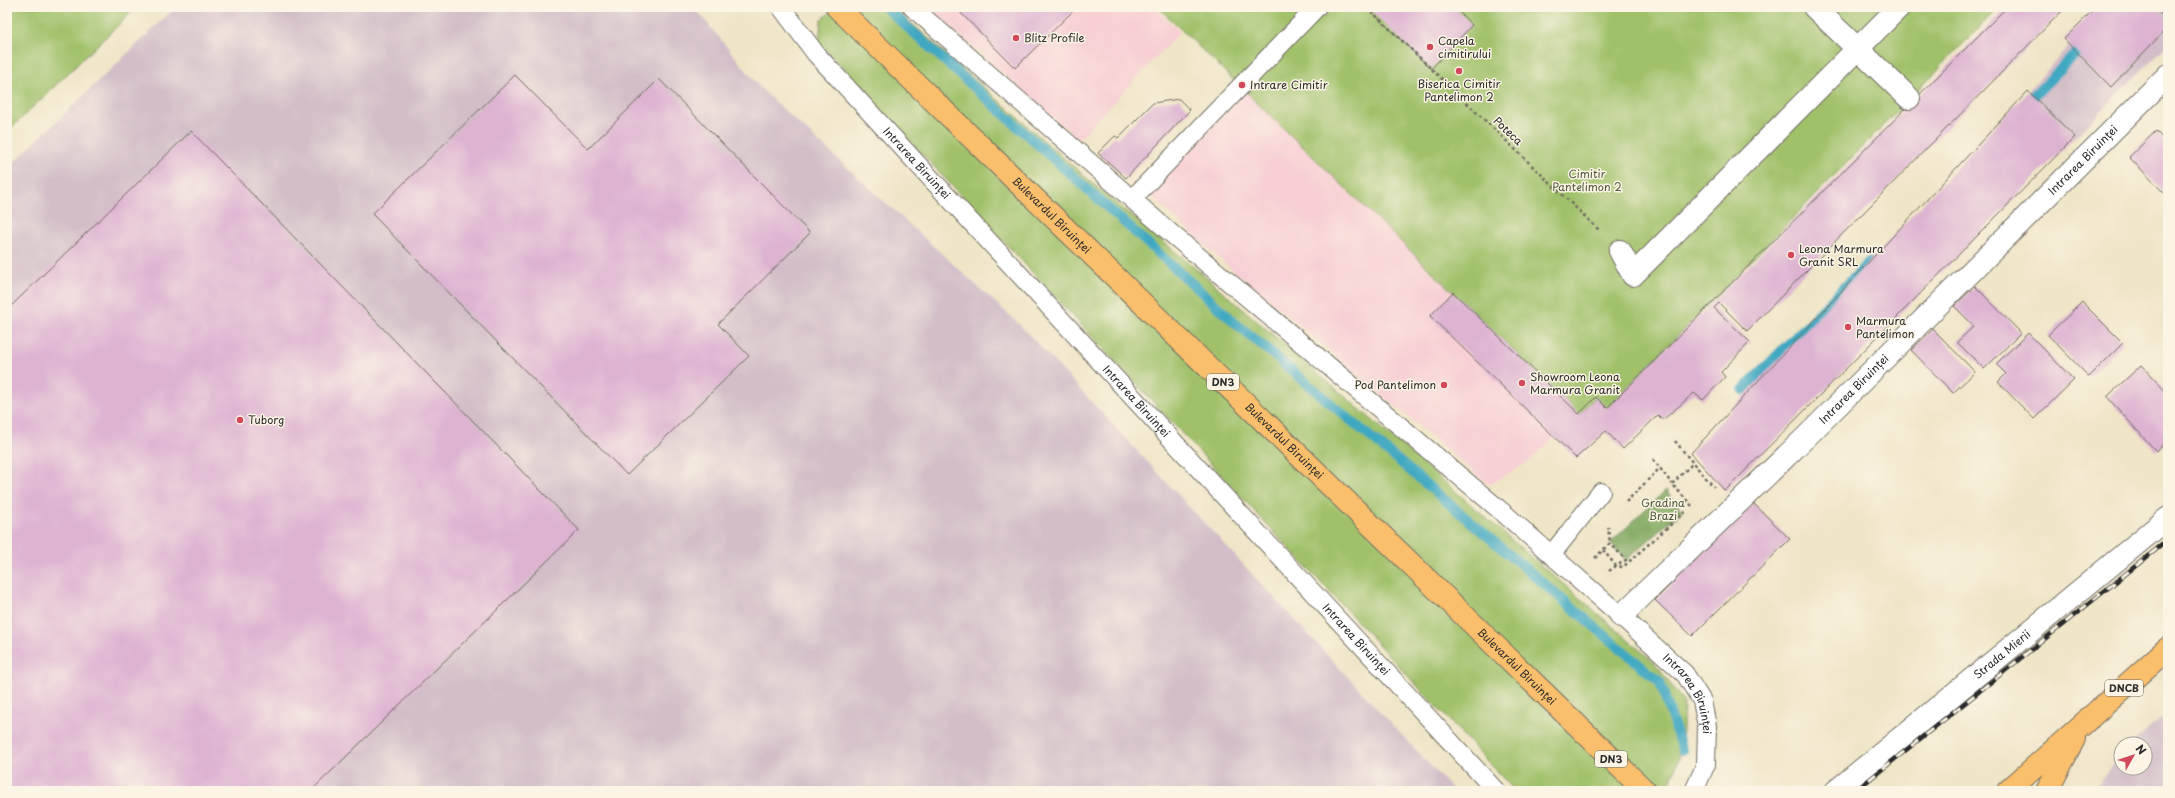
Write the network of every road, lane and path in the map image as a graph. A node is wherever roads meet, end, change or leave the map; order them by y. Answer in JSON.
{"nodes":[{"id":1,"x":782,"y":7,"type":"edge"},
{"id":2,"x":837,"y":7,"type":"edge"},
{"id":3,"x":912,"y":7,"type":"edge"},
{"id":4,"x":1317,"y":7,"type":"edge"},
{"id":5,"x":1367,"y":7,"type":"edge"},
{"id":6,"x":1814,"y":7,"type":"edge"},
{"id":7,"x":1899,"y":7,"type":"edge"},
{"id":8,"x":1857,"y":48,"type":"junction"},
{"id":9,"x":2168,"y":75,"type":"edge"},
{"id":10,"x":1909,"y":98,"type":"dead end"},
{"id":11,"x":1132,"y":199,"type":"junction"},
{"id":12,"x":1620,"y":251,"type":"joint"},
{"id":13,"x":1675,"y":441,"type":"dead end"},
{"id":14,"x":1653,"y":459,"type":"dead end"},
{"id":15,"x":1693,"y":463,"type":"junction"},
{"id":16,"x":1660,"y":468,"type":"junction"},
{"id":17,"x":1672,"y":484,"type":"junction"},
{"id":18,"x":1600,"y":492,"type":"dead end"},
{"id":19,"x":1708,"y":492,"type":"dead end"},
{"id":20,"x":1698,"y":501,"type":"dead end"},
{"id":21,"x":1623,"y":506,"type":"dead end"},
{"id":22,"x":1692,"y":506,"type":"junction"},
{"id":23,"x":2168,"y":518,"type":"edge"},
{"id":24,"x":1607,"y":522,"type":"dead end"},
{"id":25,"x":1610,"y":543,"type":"junction"},
{"id":26,"x":1603,"y":550,"type":"junction"},
{"id":27,"x":1551,"y":555,"type":"junction"},
{"id":28,"x":1599,"y":562,"type":"dead end"},
{"id":29,"x":1616,"y":566,"type":"junction"},
{"id":30,"x":1603,"y":567,"type":"dead end"},
{"id":31,"x":1621,"y":616,"type":"junction"},
{"id":32,"x":2168,"y":648,"type":"edge"},
{"id":33,"x":2080,"y":728,"type":"junction"},
{"id":34,"x":1496,"y":791,"type":"edge"},
{"id":35,"x":1644,"y":791,"type":"edge"},
{"id":36,"x":1694,"y":791,"type":"edge"},
{"id":37,"x":1836,"y":791,"type":"edge"},
{"id":38,"x":2008,"y":791,"type":"edge"},
{"id":39,"x":2047,"y":791,"type":"edge"}],
"edges":[{"from":1,"to":34,"type":"lane","name":"Intrarea Biruinței"},
{"from":2,"to":35,"type":"main road","name":"Bulevardul Biruinței","number":"DN3"},
{"from":3,"to":11,"type":"lane","name":"Intrarea Biruinței"},
{"from":4,"to":11,"type":"lane"},
{"from":5,"to":12,"type":"path","name":"Poteca"},
{"from":6,"to":8,"type":"street"},
{"from":7,"to":8,"type":"street"},
{"from":8,"to":10,"type":"street"},
{"from":8,"to":12,"type":"street"},
{"from":9,"to":31,"type":"street","name":"Intrarea Biruinței"},
{"from":11,"to":27,"type":"lane","name":"Intrarea Biruinței"},
{"from":13,"to":15,"type":"path"},
{"from":14,"to":16,"type":"path"},
{"from":15,"to":17,"type":"path"},
{"from":15,"to":19,"type":"path"},
{"from":16,"to":17,"type":"path"},
{"from":16,"to":21,"type":"path"},
{"from":17,"to":22,"type":"path"},
{"from":18,"to":27,"type":"lane"},
{"from":20,"to":22,"type":"path"},
{"from":22,"to":29,"type":"path"},
{"from":23,"to":37,"type":"street","name":"Strada Mierii"},
{"from":24,"to":25,"type":"path"},
{"from":25,"to":26,"type":"path"},
{"from":25,"to":29,"type":"path"},
{"from":26,"to":28,"type":"path"},
{"from":26,"to":29,"type":"path"},
{"from":27,"to":31,"type":"lane","name":"Intrarea Biruinței"},
{"from":29,"to":30,"type":"path"},
{"from":31,"to":36,"type":"lane","name":"Intrarea Biruinței"},
{"from":32,"to":33,"type":"main road","number":"DNCB"},
{"from":33,"to":38,"type":"main road","number":"DNCB"},
{"from":33,"to":39,"type":"main road"}]}
